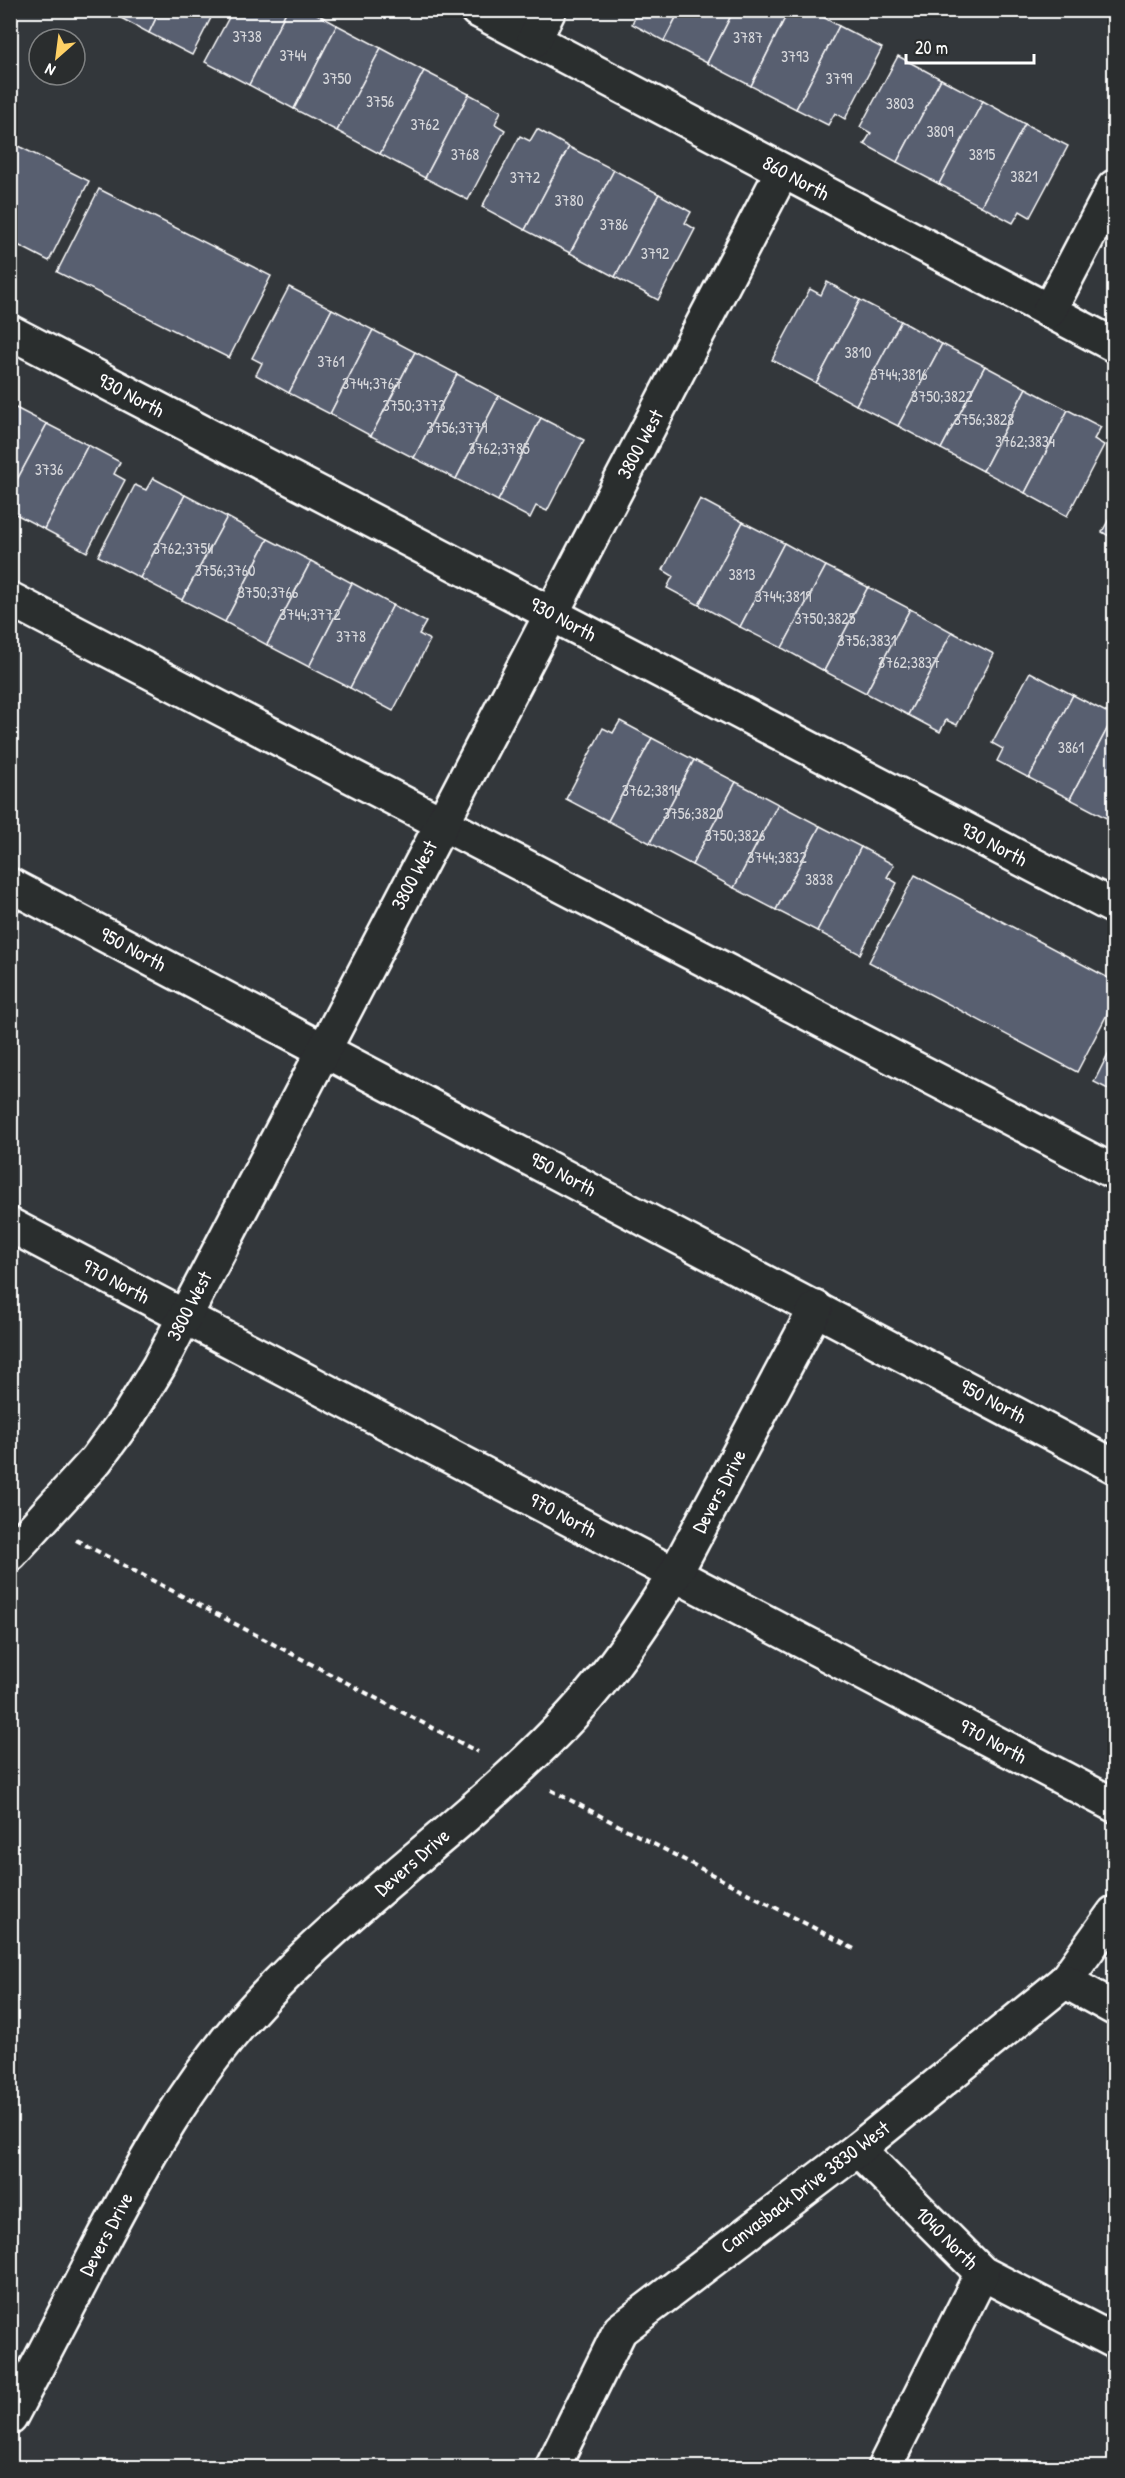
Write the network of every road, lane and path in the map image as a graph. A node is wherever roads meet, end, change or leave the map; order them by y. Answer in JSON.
{"nodes":[{"id":1,"x":477,"y":10,"type":"edge"},
{"id":2,"x":549,"y":10,"type":"edge"},
{"id":3,"x":534,"y":40,"type":"junction"},
{"id":4,"x":782,"y":172,"type":"junction"},
{"id":5,"x":1114,"y":187,"type":"edge"},
{"id":6,"x":1050,"y":311,"type":"junction"},
{"id":7,"x":10,"y":332,"type":"edge"},
{"id":8,"x":1114,"y":345,"type":"edge"},
{"id":9,"x":10,"y":599,"type":"edge"},
{"id":10,"x":551,"y":613,"type":"junction"},
{"id":11,"x":442,"y":821,"type":"junction"},
{"id":12,"x":10,"y":885,"type":"edge"},
{"id":13,"x":1114,"y":907,"type":"edge"},
{"id":14,"x":324,"y":1048,"type":"junction"},
{"id":15,"x":1114,"y":1172,"type":"edge"},
{"id":16,"x":10,"y":1225,"type":"edge"},
{"id":17,"x":816,"y":1308,"type":"junction"},
{"id":18,"x":184,"y":1316,"type":"junction"},
{"id":19,"x":1114,"y":1466,"type":"edge"},
{"id":20,"x":81,"y":1543,"type":"dead end"},
{"id":21,"x":10,"y":1554,"type":"edge"},
{"id":22,"x":675,"y":1574,"type":"junction"},
{"id":23,"x":456,"y":1740,"type":"dead end"},
{"id":24,"x":572,"y":1801,"type":"dead end"},
{"id":25,"x":1114,"y":1805,"type":"edge"},
{"id":26,"x":1114,"y":1913,"type":"edge"},
{"id":27,"x":856,"y":1950,"type":"dead end"},
{"id":28,"x":1065,"y":1982,"type":"junction"},
{"id":29,"x":1114,"y":2008,"type":"edge"},
{"id":30,"x":858,"y":2149,"type":"junction"},
{"id":31,"x":982,"y":2273,"type":"junction"},
{"id":32,"x":1114,"y":2341,"type":"edge"},
{"id":33,"x":10,"y":2418,"type":"edge"},
{"id":34,"x":552,"y":2468,"type":"edge"},
{"id":35,"x":884,"y":2468,"type":"edge"}],
"edges":[{"from":1,"to":3,"type":"street","name":"860 North"},
{"from":2,"to":3,"type":"street"},
{"from":3,"to":4,"type":"street","name":"860 North"},
{"from":4,"to":6,"type":"street","name":"860 North"},
{"from":4,"to":10,"type":"street","name":"3800 West"},
{"from":5,"to":6,"type":"street"},
{"from":6,"to":8,"type":"street","name":"860 North"},
{"from":7,"to":10,"type":"street","name":"930 North"},
{"from":9,"to":11,"type":"street"},
{"from":10,"to":11,"type":"street","name":"3800 West"},
{"from":10,"to":13,"type":"street","name":"930 North"},
{"from":11,"to":14,"type":"street","name":"3800 West"},
{"from":11,"to":15,"type":"street"},
{"from":12,"to":14,"type":"street","name":"950 North"},
{"from":14,"to":17,"type":"street","name":"950 North"},
{"from":14,"to":18,"type":"street","name":"3800 West"},
{"from":16,"to":18,"type":"street","name":"970 North"},
{"from":17,"to":19,"type":"street","name":"950 North"},
{"from":17,"to":22,"type":"street","name":"Devers Drive"},
{"from":18,"to":21,"type":"street","name":"3800 West"},
{"from":18,"to":22,"type":"street","name":"970 North"},
{"from":20,"to":23,"type":"path"},
{"from":22,"to":25,"type":"street","name":"970 North"},
{"from":22,"to":33,"type":"street","name":"Devers Drive"},
{"from":24,"to":27,"type":"path"},
{"from":26,"to":28,"type":"street","name":"Canvasback Drive 3830 West"},
{"from":28,"to":29,"type":"street"},
{"from":28,"to":30,"type":"street","name":"Canvasback Drive 3830 West"},
{"from":30,"to":31,"type":"street","name":"1040 North"},
{"from":30,"to":34,"type":"street","name":"Canvasback Drive 3830 West"},
{"from":31,"to":32,"type":"street","name":"1040 North"},
{"from":31,"to":35,"type":"street"}]}
